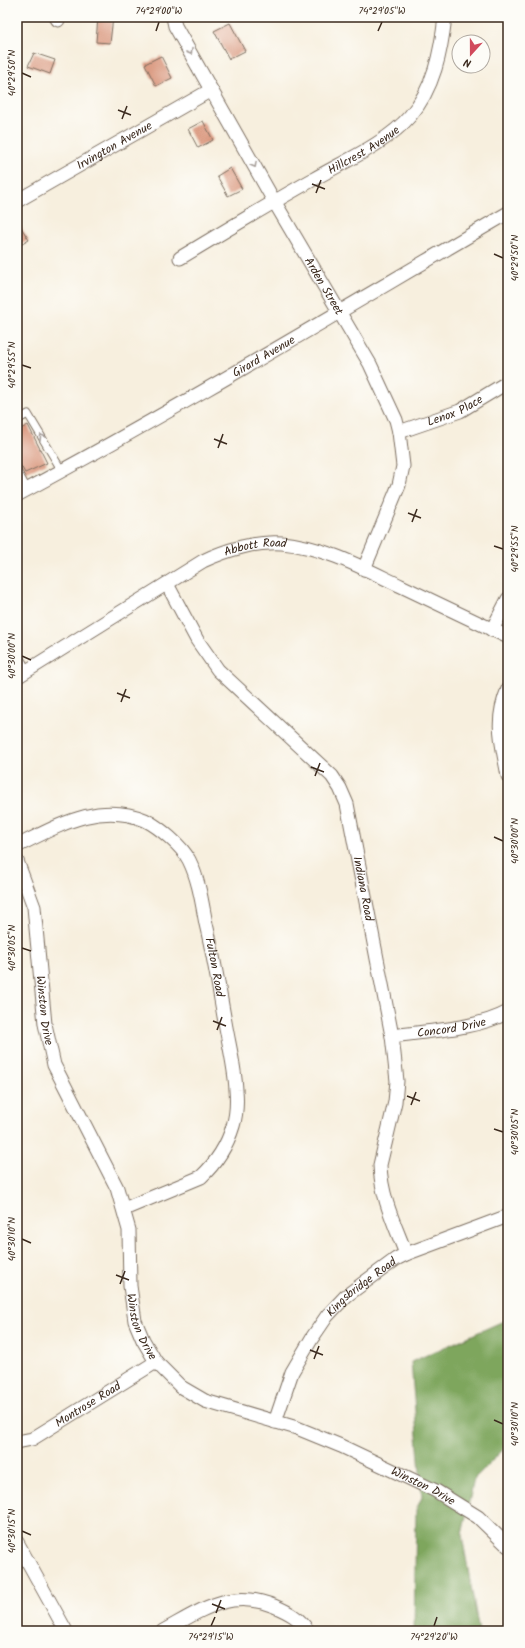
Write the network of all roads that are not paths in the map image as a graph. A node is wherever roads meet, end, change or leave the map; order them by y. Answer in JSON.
{"nodes":[{"id":1,"x":173,"y":17,"type":"edge"},
{"id":2,"x":445,"y":17,"type":"edge"},
{"id":3,"x":212,"y":90,"type":"junction"},
{"id":4,"x":17,"y":201,"type":"edge"},
{"id":5,"x":274,"y":201,"type":"junction"},
{"id":6,"x":508,"y":214,"type":"edge"},
{"id":7,"x":180,"y":258,"type":"dead end"},
{"id":8,"x":338,"y":312,"type":"junction"},
{"id":9,"x":508,"y":382,"type":"edge"},
{"id":10,"x":17,"y":420,"type":"edge"},
{"id":11,"x":399,"y":432,"type":"junction"},
{"id":12,"x":62,"y":470,"type":"junction"},
{"id":13,"x":17,"y":471,"type":"edge"},
{"id":14,"x":22,"y":492,"type":"edge"},
{"id":15,"x":364,"y":569,"type":"junction"},
{"id":16,"x":167,"y":584,"type":"junction"},
{"id":17,"x":508,"y":599,"type":"edge"},
{"id":18,"x":492,"y":630,"type":"junction"},
{"id":19,"x":508,"y":637,"type":"edge"},
{"id":20,"x":17,"y":659,"type":"edge"},
{"id":21,"x":21,"y":674,"type":"edge"},
{"id":22,"x":508,"y":689,"type":"edge"},
{"id":23,"x":508,"y":776,"type":"edge"},
{"id":24,"x":17,"y":846,"type":"edge"},
{"id":25,"x":17,"y":861,"type":"edge"},
{"id":26,"x":508,"y":1012,"type":"edge"},
{"id":27,"x":392,"y":1036,"type":"junction"},
{"id":28,"x":124,"y":1209,"type":"junction"},
{"id":29,"x":508,"y":1216,"type":"edge"},
{"id":30,"x":406,"y":1254,"type":"junction"},
{"id":31,"x":156,"y":1362,"type":"junction"},
{"id":32,"x":275,"y":1422,"type":"junction"},
{"id":33,"x":17,"y":1442,"type":"edge"},
{"id":34,"x":17,"y":1542,"type":"edge"},
{"id":35,"x":508,"y":1546,"type":"edge"},
{"id":36,"x":66,"y":1631,"type":"edge"},
{"id":37,"x":163,"y":1631,"type":"edge"},
{"id":38,"x":308,"y":1631,"type":"edge"}],
"edges":[{"from":1,"to":3,"type":"street","name":"Arden Street","one_way":true},
{"from":2,"to":5,"type":"street","name":"Hillcrest Avenue"},
{"from":3,"to":4,"type":"street","name":"Irvington Avenue"},
{"from":3,"to":5,"type":"street","name":"Arden Street","one_way":true},
{"from":5,"to":7,"type":"street","name":"Hillcrest Avenue"},
{"from":5,"to":8,"type":"street","name":"Arden Street"},
{"from":6,"to":8,"type":"street","name":"Girard Avenue"},
{"from":8,"to":11,"type":"street","name":"Arden Street"},
{"from":8,"to":12,"type":"street","name":"Girard Avenue"},
{"from":9,"to":11,"type":"street","name":"Lenox Place"},
{"from":12,"to":10,"type":"lane","one_way":true},
{"from":11,"to":15,"type":"street","name":"Arden Street"},
{"from":12,"to":14,"type":"street","name":"Girard Avenue"},
{"from":13,"to":14,"type":"lane"},
{"from":15,"to":16,"type":"street","name":"Abbott Road"},
{"from":15,"to":18,"type":"street","name":"Abbott Road"},
{"from":16,"to":21,"type":"street","name":"Abbott Road"},
{"from":16,"to":27,"type":"street","name":"Indiana Road"},
{"from":17,"to":18,"type":"street"},
{"from":18,"to":19,"type":"street","name":"Abbott Road"},
{"from":20,"to":21,"type":"street"},
{"from":22,"to":23,"type":"street"},
{"from":24,"to":28,"type":"street","name":"Fulton Road"},
{"from":25,"to":28,"type":"street","name":"Winston Drive"},
{"from":26,"to":27,"type":"street","name":"Concord Drive"},
{"from":27,"to":30,"type":"street","name":"Indiana Road"},
{"from":28,"to":31,"type":"street","name":"Winston Drive"},
{"from":29,"to":30,"type":"street","name":"Kingsbridge Road"},
{"from":30,"to":32,"type":"street","name":"Kingsbridge Road"},
{"from":31,"to":32,"type":"street","name":"Winston Drive"},
{"from":31,"to":33,"type":"street","name":"Montrose Road"},
{"from":32,"to":35,"type":"street","name":"Winston Drive"},
{"from":34,"to":36,"type":"street"},
{"from":37,"to":38,"type":"street"}]}
